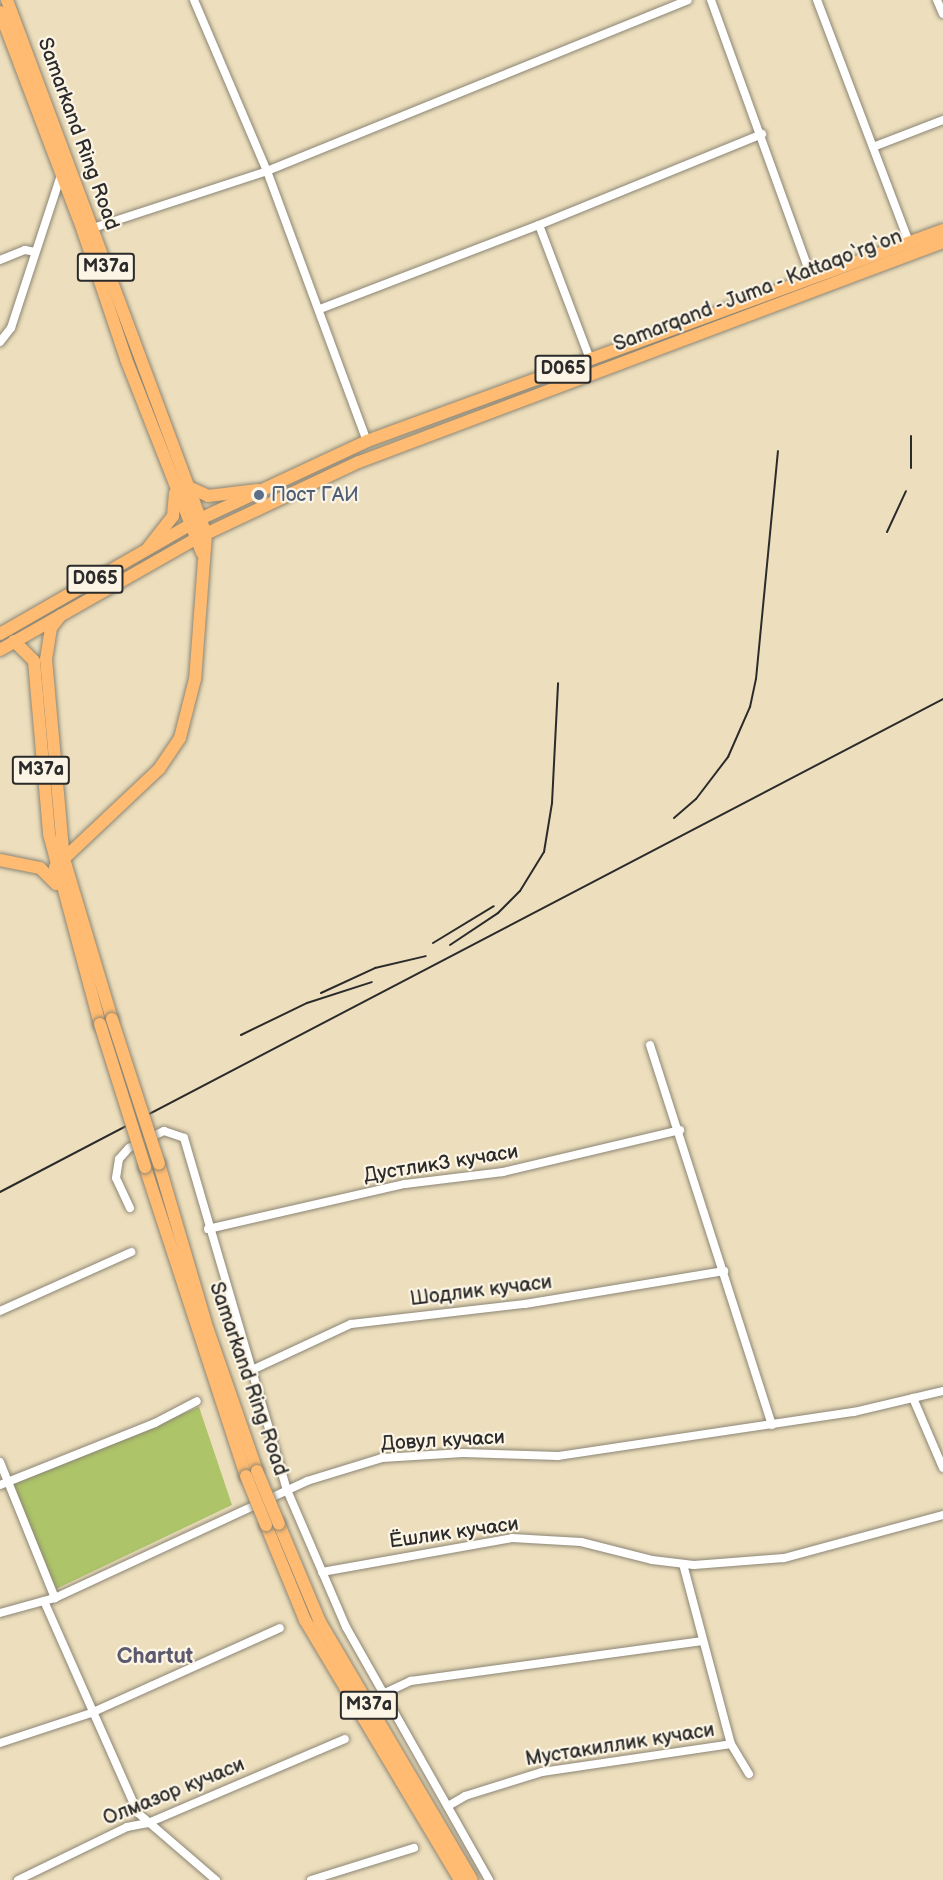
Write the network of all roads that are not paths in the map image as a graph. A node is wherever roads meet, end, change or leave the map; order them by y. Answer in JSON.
{"nodes":[{"id":1,"x":6,"y":0,"type":"edge"},
{"id":2,"x":194,"y":0,"type":"edge"},
{"id":3,"x":688,"y":0,"type":"edge"},
{"id":4,"x":711,"y":0,"type":"edge"},
{"id":5,"x":817,"y":0,"type":"edge"},
{"id":6,"x":937,"y":0,"type":"edge"},
{"id":7,"x":0,"y":3,"type":"edge"},
{"id":8,"x":0,"y":12,"type":"edge"},
{"id":9,"x":943,"y":14,"type":"edge"},
{"id":10,"x":943,"y":120,"type":"edge"},
{"id":11,"x":762,"y":134,"type":"junction"},
{"id":12,"x":873,"y":147,"type":"junction"},
{"id":13,"x":267,"y":171,"type":"junction"},
{"id":14,"x":61,"y":172,"type":"junction"},
{"id":15,"x":539,"y":225,"type":"junction"},
{"id":16,"x":87,"y":230,"type":"junction"},
{"id":17,"x":943,"y":230,"type":"edge"},
{"id":18,"x":909,"y":242,"type":"junction"},
{"id":19,"x":943,"y":242,"type":"edge"},
{"id":20,"x":35,"y":252,"type":"junction"},
{"id":21,"x":0,"y":260,"type":"edge"},
{"id":22,"x":811,"y":277,"type":"junction"},
{"id":23,"x":320,"y":309,"type":"junction"},
{"id":24,"x":0,"y":340,"type":"edge"},
{"id":25,"x":590,"y":359,"type":"junction"},
{"id":26,"x":367,"y":441,"type":"junction"},
{"id":27,"x":181,"y":487,"type":"junction"},
{"id":28,"x":258,"y":490,"type":"junction"},
{"id":29,"x":195,"y":522,"type":"junction"},
{"id":30,"x":200,"y":537,"type":"junction"},
{"id":31,"x":148,"y":548,"type":"junction"},
{"id":32,"x":61,"y":615,"type":"junction"},
{"id":33,"x":0,"y":634,"type":"edge"},
{"id":34,"x":14,"y":641,"type":"junction"},
{"id":35,"x":0,"y":650,"type":"edge"},
{"id":36,"x":86,"y":839,"type":"junction"},
{"id":37,"x":0,"y":860,"type":"edge"},
{"id":38,"x":59,"y":863,"type":"junction"},
{"id":39,"x":69,"y":878,"type":"junction"},
{"id":40,"x":66,"y":904,"type":"junction"},
{"id":41,"x":650,"y":1045,"type":"dead end"},
{"id":42,"x":680,"y":1130,"type":"junction"},
{"id":43,"x":130,"y":1208,"type":"dead end"},
{"id":44,"x":208,"y":1229,"type":"junction"},
{"id":45,"x":131,"y":1252,"type":"dead end"},
{"id":46,"x":724,"y":1271,"type":"junction"},
{"id":47,"x":0,"y":1311,"type":"edge"},
{"id":48,"x":250,"y":1371,"type":"junction"},
{"id":49,"x":943,"y":1391,"type":"edge"},
{"id":50,"x":913,"y":1398,"type":"junction"},
{"id":51,"x":197,"y":1401,"type":"dead end"},
{"id":52,"x":772,"y":1425,"type":"junction"},
{"id":53,"x":0,"y":1462,"type":"edge"},
{"id":54,"x":943,"y":1468,"type":"edge"},
{"id":55,"x":252,"y":1474,"type":"junction"},
{"id":56,"x":3,"y":1483,"type":"edge"},
{"id":57,"x":287,"y":1490,"type":"junction"},
{"id":58,"x":943,"y":1515,"type":"edge"},
{"id":59,"x":683,"y":1564,"type":"junction"},
{"id":60,"x":322,"y":1572,"type":"junction"},
{"id":61,"x":55,"y":1598,"type":"junction"},
{"id":62,"x":44,"y":1601,"type":"junction"},
{"id":63,"x":0,"y":1613,"type":"edge"},
{"id":64,"x":280,"y":1628,"type":"dead end"},
{"id":65,"x":702,"y":1641,"type":"junction"},
{"id":66,"x":385,"y":1693,"type":"junction"},
{"id":67,"x":91,"y":1713,"type":"junction"},
{"id":68,"x":345,"y":1738,"type":"dead end"},
{"id":69,"x":0,"y":1743,"type":"edge"},
{"id":70,"x":731,"y":1744,"type":"junction"},
{"id":71,"x":749,"y":1774,"type":"dead end"},
{"id":72,"x":448,"y":1806,"type":"junction"},
{"id":73,"x":148,"y":1823,"type":"junction"},
{"id":74,"x":414,"y":1848,"type":"dead end"},
{"id":75,"x":18,"y":1880,"type":"edge"},
{"id":76,"x":216,"y":1880,"type":"edge"},
{"id":77,"x":311,"y":1880,"type":"edge"},
{"id":78,"x":460,"y":1880,"type":"edge"},
{"id":79,"x":472,"y":1880,"type":"edge"},
{"id":80,"x":489,"y":1880,"type":"edge"}],
"edges":[{"from":1,"to":7,"type":"street"},
{"from":1,"to":16,"type":"main road","name":"Samarkand Ring Road","number":"M37a"},
{"from":2,"to":13,"type":"street"},
{"from":3,"to":13,"type":"street"},
{"from":4,"to":11,"type":"street"},
{"from":5,"to":12,"type":"street"},
{"from":6,"to":9,"type":"street"},
{"from":8,"to":14,"type":"main road","name":"Samarkand Ring Road","number":"M37a"},
{"from":10,"to":12,"type":"street"},
{"from":11,"to":15,"type":"street"},
{"from":11,"to":22,"type":"street"},
{"from":12,"to":18,"type":"street"},
{"from":13,"to":16,"type":"street"},
{"from":13,"to":23,"type":"street"},
{"from":14,"to":16,"type":"main road","name":"Samarkand Ring Road","number":"M37a"},
{"from":14,"to":20,"type":"street"},
{"from":15,"to":23,"type":"street"},
{"from":15,"to":25,"type":"street"},
{"from":16,"to":27,"type":"main road","name":"Samarkand Ring Road","number":"M37a"},
{"from":17,"to":18,"type":"main road","name":"Samarqand - Juma - Kattaqo‘rg‘on","number":"D065"},
{"from":18,"to":22,"type":"main road","name":"Samarqand - Juma - Kattaqo‘rg‘on","number":"D065"},
{"from":19,"to":30,"type":"main road","name":"Samarqand - Juma - Kattaqo‘rg‘on","number":"D065"},
{"from":20,"to":21,"type":"street"},
{"from":20,"to":24,"type":"street"},
{"from":22,"to":25,"type":"main road","name":"Samarqand - Juma - Kattaqo‘rg‘on","number":"D065"},
{"from":23,"to":26,"type":"street"},
{"from":25,"to":26,"type":"main road","name":"Samarqand - Juma - Kattaqo‘rg‘on","number":"D065"},
{"from":26,"to":28,"type":"main road","name":"Samarqand - Juma - Kattaqo‘rg‘on","number":"D065"},
{"from":27,"to":28,"type":"main road"},
{"from":27,"to":29,"type":"main road","name":"Samarkand Ring Road","number":"M37a"},
{"from":27,"to":31,"type":"main road"},
{"from":28,"to":29,"type":"main road","name":"Samarqand - Juma - Kattaqo‘rg‘on","number":"D065"},
{"from":29,"to":30,"type":"main road","name":"Samarkand Ring Road","number":"M37a"},
{"from":29,"to":31,"type":"main road","name":"Samarqand - Juma - Kattaqo‘rg‘on","number":"D065"},
{"from":30,"to":32,"type":"main road","name":"Samarqand - Juma - Kattaqo‘rg‘on","number":"D065"},
{"from":30,"to":36,"type":"main road"},
{"from":31,"to":33,"type":"main road","name":"Samarqand - Juma - Kattaqo‘rg‘on","number":"D065"},
{"from":32,"to":34,"type":"main road","name":"Samarqand - Juma - Kattaqo‘rg‘on","number":"D065"},
{"from":32,"to":38,"type":"main road","name":"Samarkand Ring Road","number":"M37a"},
{"from":34,"to":35,"type":"main road","name":"Samarqand - Juma - Kattaqo‘rg‘on","number":"D065"},
{"from":34,"to":38,"type":"main road","name":"Samarkand Ring Road","number":"M37a"},
{"from":36,"to":38,"type":"main road"},
{"from":36,"to":39,"type":"main road"},
{"from":37,"to":40,"type":"main road","number":"M37a"},
{"from":38,"to":39,"type":"main road","name":"Samarkand Ring Road","number":"M37a"},
{"from":38,"to":40,"type":"main road","name":"Samarkand Ring Road","number":"M37a"},
{"from":39,"to":55,"type":"main road","name":"Samarkand Ring Road","number":"M37a","bridge":true},
{"from":40,"to":55,"type":"main road","name":"Samarkand Ring Road","number":"M37a","bridge":true},
{"from":41,"to":42,"type":"street"},
{"from":42,"to":44,"type":"street","name":"Дустлик3 кучаси"},
{"from":42,"to":46,"type":"street"},
{"from":43,"to":44,"type":"street"},
{"from":44,"to":48,"type":"street"},
{"from":45,"to":47,"type":"street"},
{"from":46,"to":48,"type":"street","name":"Шодлик кучаси"},
{"from":46,"to":52,"type":"street"},
{"from":48,"to":57,"type":"street"},
{"from":49,"to":50,"type":"street","name":"Довул кучаси"},
{"from":50,"to":52,"type":"street","name":"Довул кучаси"},
{"from":50,"to":54,"type":"street"},
{"from":51,"to":56,"type":"street"},
{"from":52,"to":57,"type":"street","name":"Довул кучаси"},
{"from":53,"to":56,"type":"street"},
{"from":55,"to":78,"type":"main road","name":"Samarkand Ring Road","number":"M37a","bridge":true},
{"from":55,"to":79,"type":"main road","name":"Samarkand Ring Road","number":"M37a","bridge":true},
{"from":56,"to":61,"type":"street"},
{"from":57,"to":60,"type":"street"},
{"from":57,"to":61,"type":"street","name":"Довул кучаси"},
{"from":58,"to":59,"type":"street","name":"Ёшлик кучаси"},
{"from":59,"to":60,"type":"street","name":"Ёшлик кучаси"},
{"from":59,"to":65,"type":"street","name":"Мустакиллик кучаси"},
{"from":60,"to":66,"type":"street"},
{"from":61,"to":62,"type":"street","name":"Довул кучаси"},
{"from":62,"to":63,"type":"street","name":"Довул кучаси"},
{"from":62,"to":67,"type":"street"},
{"from":64,"to":67,"type":"street"},
{"from":65,"to":66,"type":"street"},
{"from":65,"to":70,"type":"street","name":"Мустакиллик кучаси"},
{"from":66,"to":72,"type":"street"},
{"from":67,"to":69,"type":"street"},
{"from":67,"to":73,"type":"street"},
{"from":68,"to":73,"type":"street","name":"Олмазор кучаси"},
{"from":70,"to":71,"type":"street","name":"Мустакиллик кучаси"},
{"from":70,"to":72,"type":"street","name":"Мустакиллик кучаси"},
{"from":72,"to":80,"type":"street"},
{"from":73,"to":75,"type":"street","name":"Олмазор кучаси"},
{"from":73,"to":76,"type":"street"},
{"from":74,"to":77,"type":"street"}]}
